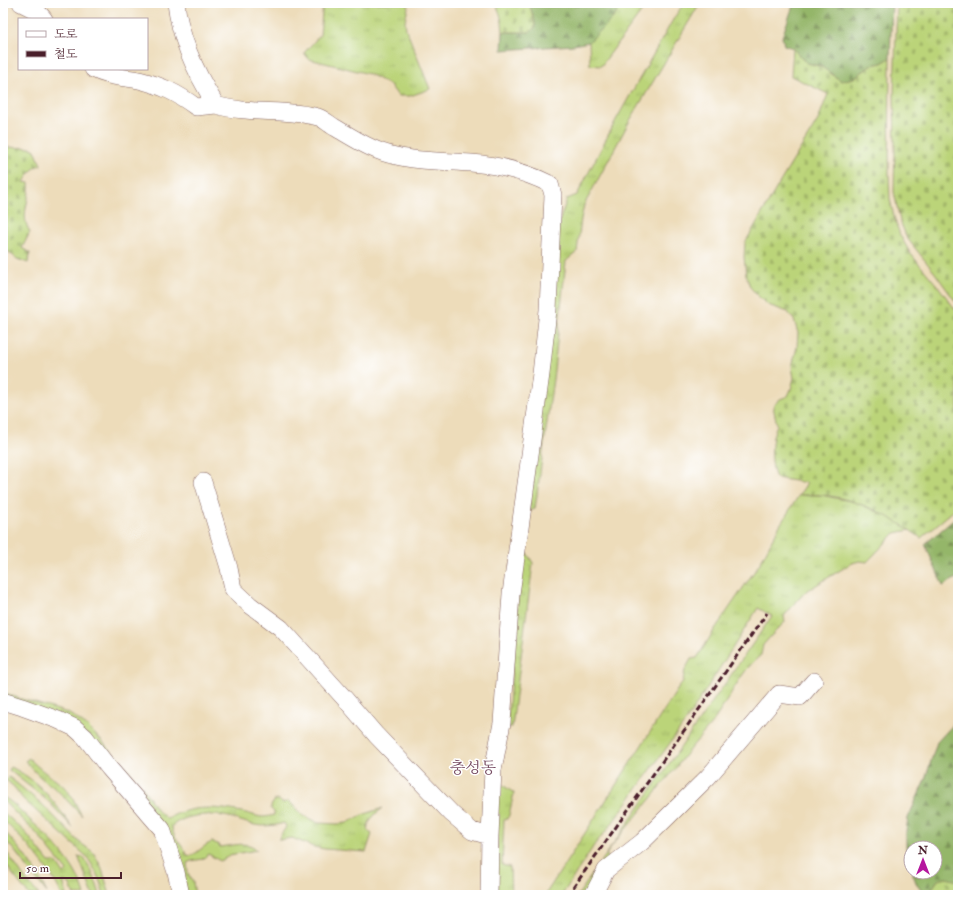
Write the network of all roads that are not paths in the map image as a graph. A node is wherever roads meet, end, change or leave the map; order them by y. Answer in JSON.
{"nodes":[{"id":1,"x":21,"y":3,"type":"edge"},
{"id":2,"x":176,"y":3,"type":"edge"},
{"id":3,"x":43,"y":18,"type":"edge"},
{"id":4,"x":96,"y":70,"type":"edge"},
{"id":5,"x":216,"y":105,"type":"junction"},
{"id":6,"x":203,"y":482,"type":"dead end"},
{"id":7,"x":814,"y":681,"type":"dead end"},
{"id":8,"x":3,"y":701,"type":"edge"},
{"id":9,"x":490,"y":836,"type":"junction"},
{"id":10,"x":181,"y":895,"type":"edge"},
{"id":11,"x":489,"y":895,"type":"edge"},
{"id":12,"x":593,"y":895,"type":"edge"}],
"edges":[{"from":1,"to":3,"type":"street"},
{"from":2,"to":5,"type":"street"},
{"from":4,"to":5,"type":"street"},
{"from":5,"to":9,"type":"street"},
{"from":6,"to":9,"type":"street"},
{"from":7,"to":12,"type":"street"},
{"from":8,"to":10,"type":"street"},
{"from":9,"to":11,"type":"street"}]}
